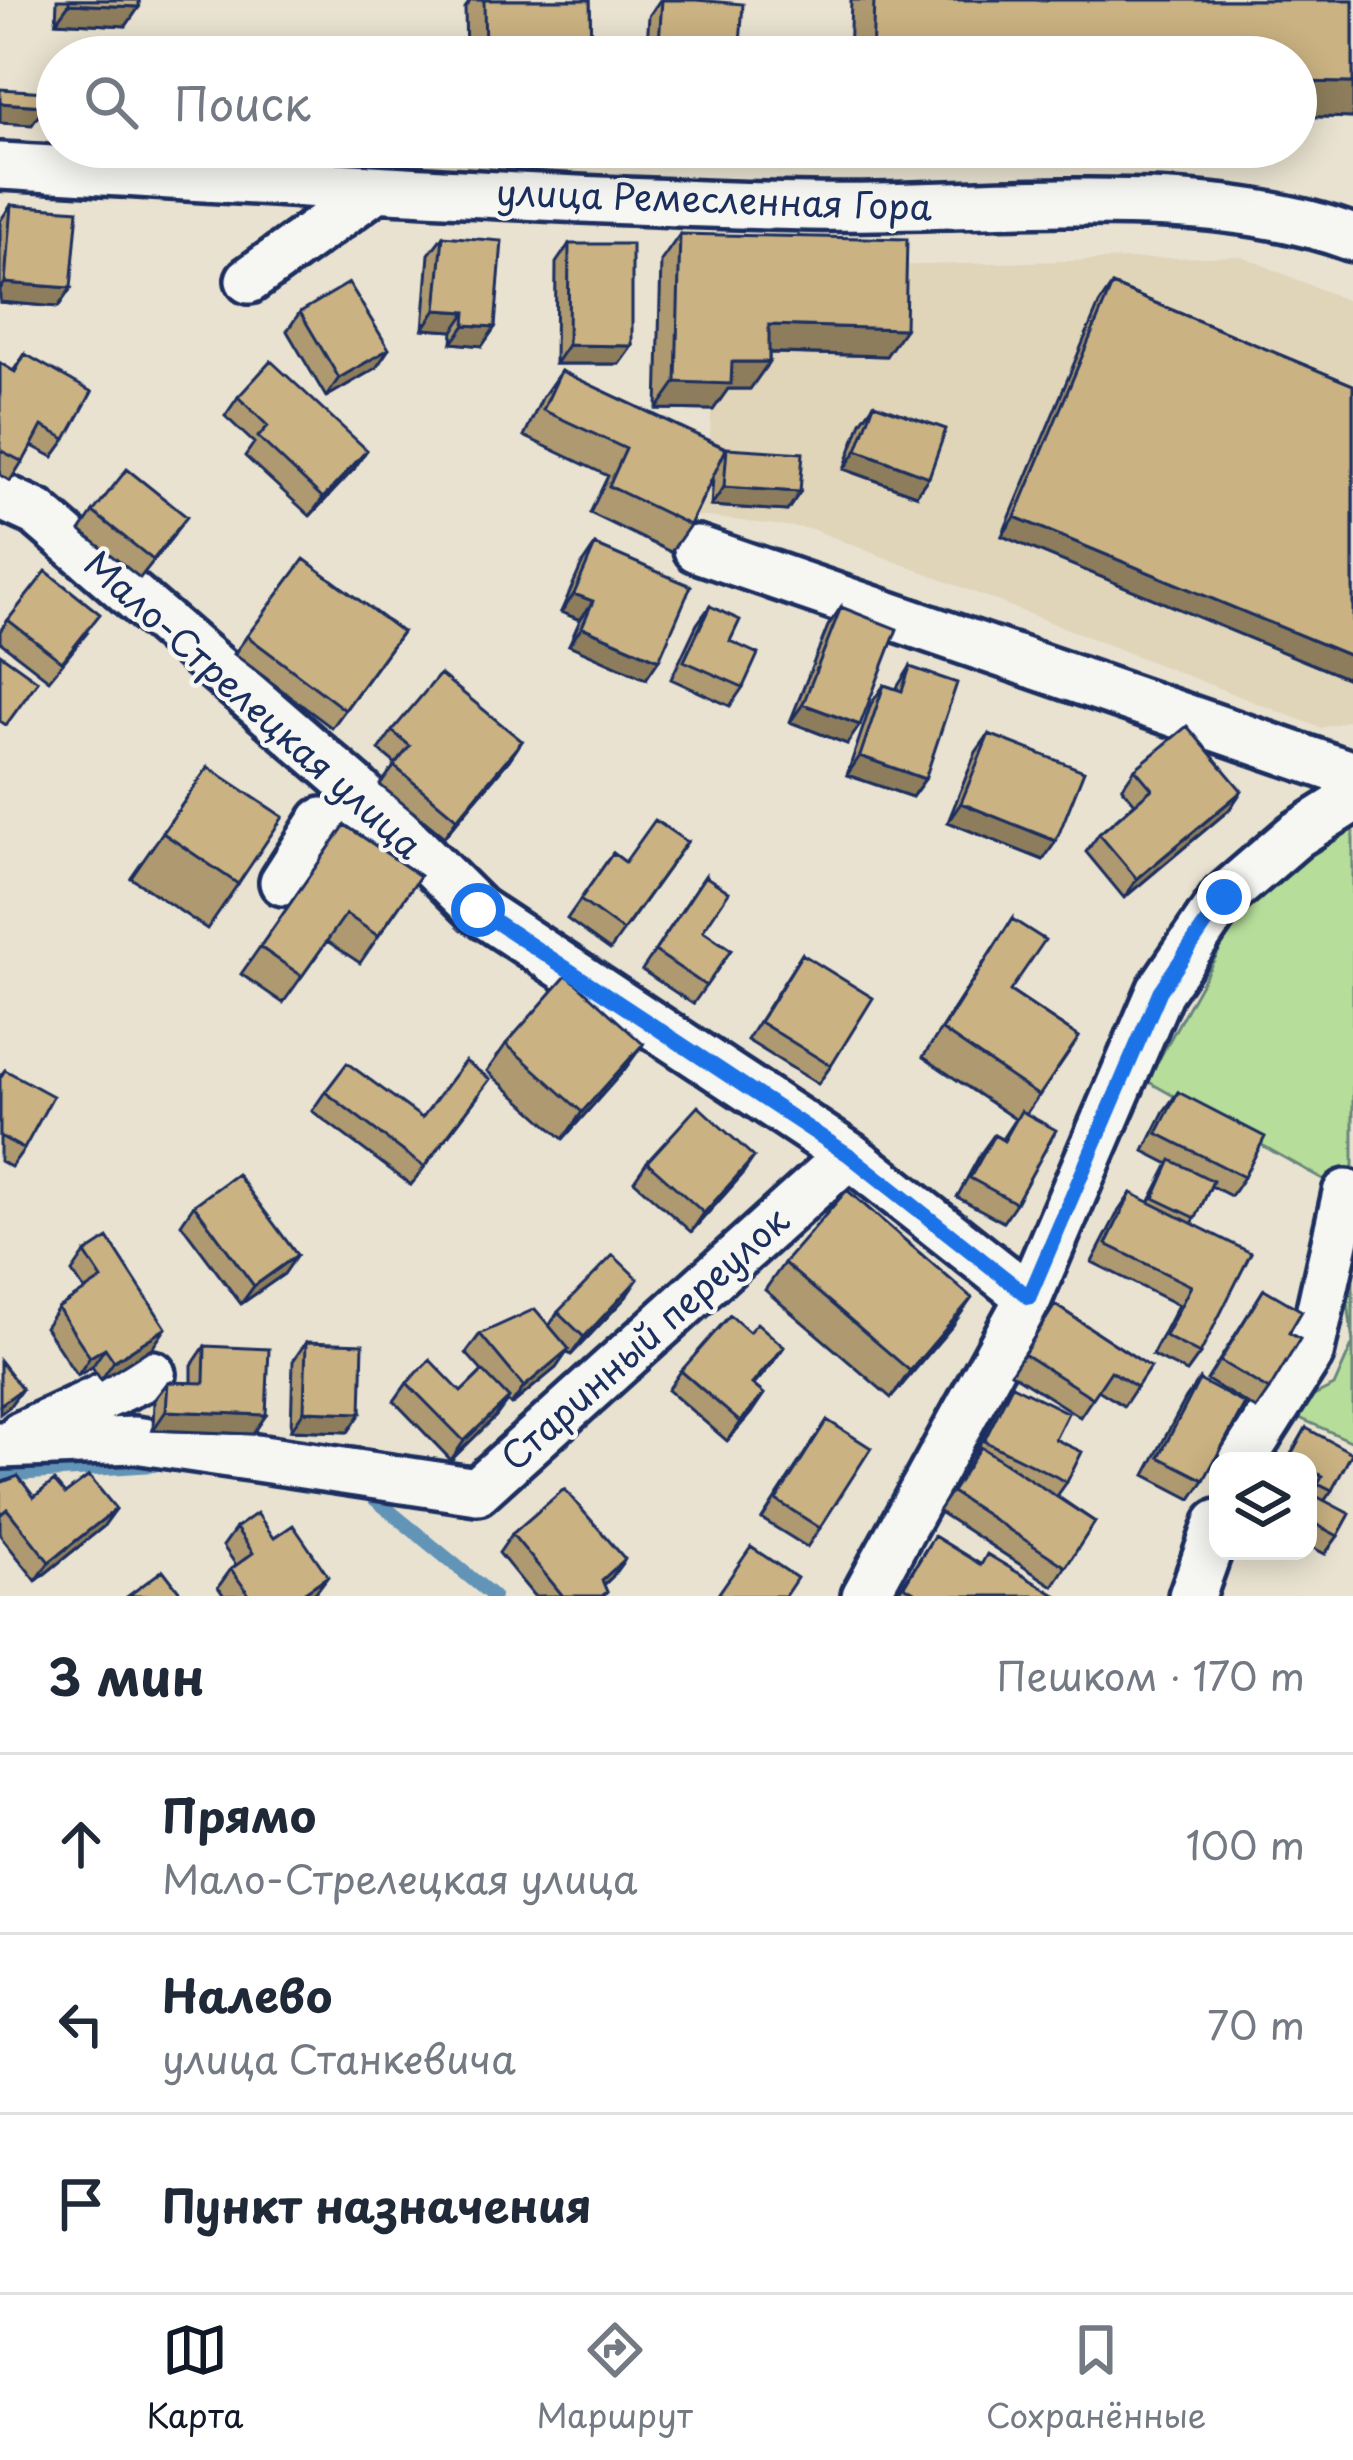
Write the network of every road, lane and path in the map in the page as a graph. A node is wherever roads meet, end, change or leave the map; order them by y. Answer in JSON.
{"nodes":[{"id":1,"x":0,"y":166,"type":"edge"},
{"id":2,"x":374,"y":190,"type":"junction"},
{"id":3,"x":1353,"y":238,"type":"edge"},
{"id":4,"x":249,"y":280,"type":"dead end"},
{"id":5,"x":0,"y":496,"type":"edge"},
{"id":6,"x":697,"y":549,"type":"edge"},
{"id":7,"x":1353,"y":776,"type":"edge"},
{"id":8,"x":1353,"y":800,"type":"edge"},
{"id":9,"x":283,"y":882,"type":"dead end"},
{"id":10,"x":478,"y":910,"type":"junction"},
{"id":11,"x":849,"y":1155,"type":"junction"},
{"id":12,"x":1346,"y":1193,"type":"dead end"},
{"id":13,"x":1029,"y":1297,"type":"junction"},
{"id":14,"x":152,"y":1374,"type":"dead end"},
{"id":15,"x":1,"y":1444,"type":"edge"},
{"id":16,"x":1248,"y":1452,"type":"edge"},
{"id":17,"x":1209,"y":1548,"type":"edge"},
{"id":18,"x":865,"y":1596,"type":"edge"},
{"id":19,"x":1192,"y":1596,"type":"edge"}],
"edges":[{"from":1,"to":2,"type":"street","name":"улица Ремесленная Гора"},
{"from":2,"to":3,"type":"street","name":"улица Ремесленная Гора"},
{"from":2,"to":4,"type":"street"},
{"from":5,"to":10,"type":"street","name":"Мало-Стрелецкая улица"},
{"from":6,"to":7,"type":"street"},
{"from":8,"to":13,"type":"street"},
{"from":9,"to":10,"type":"street"},
{"from":10,"to":11,"type":"street","name":"Мало-Стрелецкая улица"},
{"from":11,"to":13,"type":"street","name":"Мало-Стрелецкая улица"},
{"from":11,"to":15,"type":"street","name":"Старинный переулок"},
{"from":12,"to":16,"type":"street"},
{"from":13,"to":18,"type":"street"},
{"from":14,"to":15,"type":"street"},
{"from":17,"to":19,"type":"street"}]}
